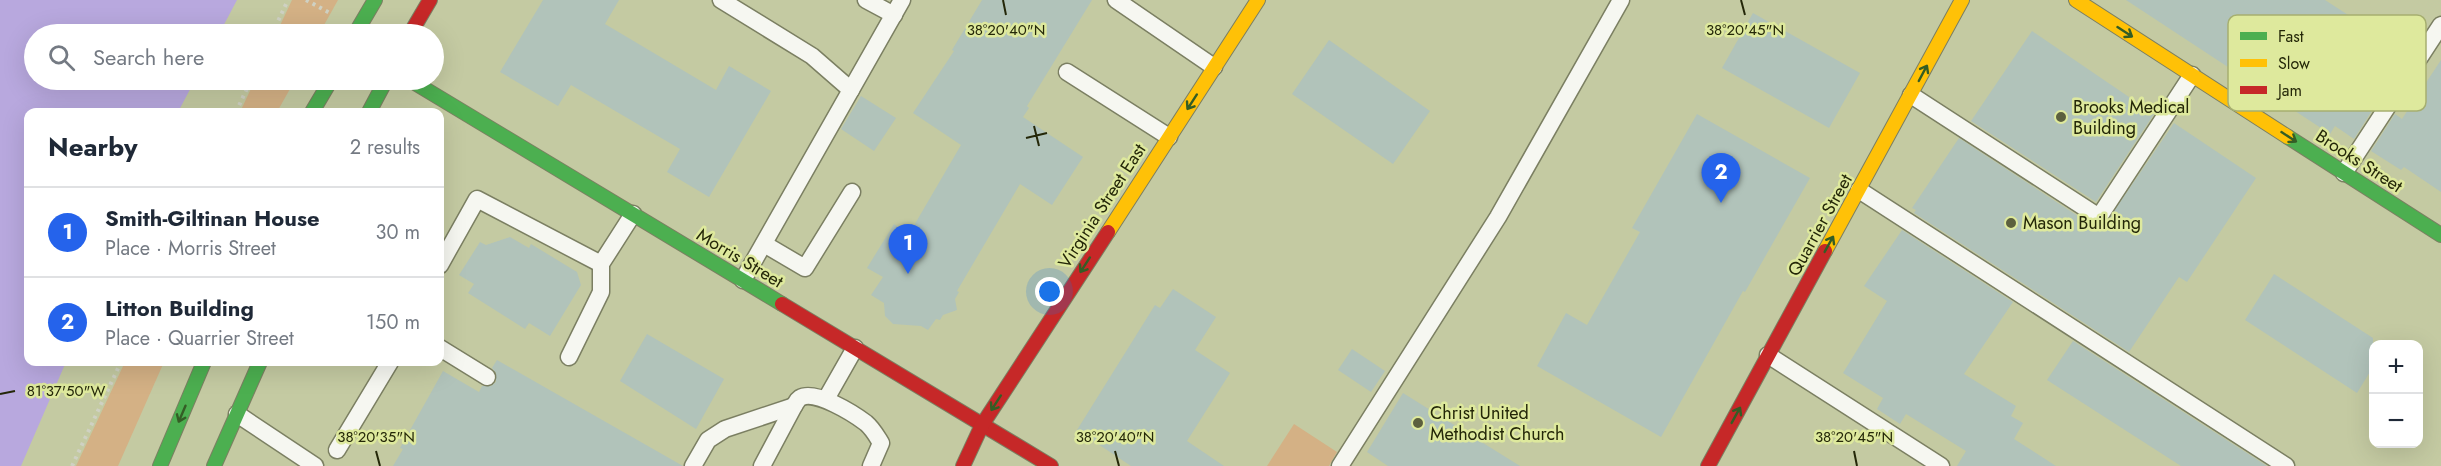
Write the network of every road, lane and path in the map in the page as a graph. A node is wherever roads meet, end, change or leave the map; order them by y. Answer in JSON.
{"nodes":[{"id":1,"x":288,"y":0,"type":"edge"},
{"id":2,"x":306,"y":0,"type":"edge"},
{"id":3,"x":375,"y":0,"type":"edge"},
{"id":4,"x":430,"y":0,"type":"edge"},
{"id":5,"x":721,"y":0,"type":"edge"},
{"id":6,"x":866,"y":0,"type":"edge"},
{"id":7,"x":1116,"y":0,"type":"edge"},
{"id":8,"x":1258,"y":0,"type":"edge"},
{"id":9,"x":1621,"y":0,"type":"edge"},
{"id":10,"x":1962,"y":0,"type":"edge"},
{"id":11,"x":2076,"y":0,"type":"edge"},
{"id":12,"x":898,"y":7,"type":"edge"},
{"id":13,"x":339,"y":18,"type":"dead end"},
{"id":14,"x":277,"y":24,"type":"edge"},
{"id":15,"x":361,"y":24,"type":"edge"},
{"id":16,"x":416,"y":24,"type":"edge"},
{"id":17,"x":2441,"y":25,"type":"edge"},
{"id":18,"x":2426,"y":48,"type":"edge"},
{"id":19,"x":1214,"y":67,"type":"junction"},
{"id":20,"x":1067,"y":72,"type":"dead end"},
{"id":21,"x":2192,"y":75,"type":"junction"},
{"id":22,"x":246,"y":90,"type":"edge"},
{"id":23,"x":325,"y":90,"type":"edge"},
{"id":24,"x":381,"y":90,"type":"edge"},
{"id":25,"x":427,"y":90,"type":"edge"},
{"id":26,"x":851,"y":90,"type":"junction"},
{"id":27,"x":1911,"y":95,"type":"junction"},
{"id":28,"x":2228,"y":98,"type":"edge"},
{"id":29,"x":238,"y":108,"type":"edge"},
{"id":30,"x":314,"y":108,"type":"edge"},
{"id":31,"x":371,"y":108,"type":"edge"},
{"id":32,"x":2248,"y":111,"type":"edge"},
{"id":33,"x":2385,"y":111,"type":"edge"},
{"id":34,"x":1169,"y":137,"type":"junction"},
{"id":35,"x":2344,"y":173,"type":"junction"},
{"id":36,"x":1859,"y":190,"type":"junction"},
{"id":37,"x":852,"y":192,"type":"dead end"},
{"id":38,"x":633,"y":214,"type":"junction"},
{"id":39,"x":2441,"y":235,"type":"edge"},
{"id":40,"x":764,"y":244,"type":"junction"},
{"id":41,"x":444,"y":258,"type":"edge"},
{"id":42,"x":601,"y":264,"type":"junction"},
{"id":43,"x":743,"y":280,"type":"junction"},
{"id":44,"x":855,"y":348,"type":"junction"},
{"id":45,"x":444,"y":350,"type":"edge"},
{"id":46,"x":1768,"y":355,"type":"junction"},
{"id":47,"x":569,"y":357,"type":"dead end"},
{"id":48,"x":119,"y":366,"type":"edge"},
{"id":49,"x":202,"y":366,"type":"edge"},
{"id":50,"x":258,"y":366,"type":"edge"},
{"id":51,"x":388,"y":366,"type":"edge"},
{"id":52,"x":487,"y":377,"type":"dead end"},
{"id":53,"x":826,"y":399,"type":"junction"},
{"id":54,"x":794,"y":406,"type":"junction"},
{"id":55,"x":237,"y":414,"type":"junction"},
{"id":56,"x":982,"y":424,"type":"junction"},
{"id":57,"x":337,"y":450,"type":"dead end"},
{"id":58,"x":72,"y":466,"type":"edge"},
{"id":59,"x":160,"y":466,"type":"edge"},
{"id":60,"x":214,"y":466,"type":"edge"},
{"id":61,"x":315,"y":466,"type":"edge"},
{"id":62,"x":693,"y":466,"type":"edge"},
{"id":63,"x":762,"y":466,"type":"edge"},
{"id":64,"x":871,"y":466,"type":"edge"},
{"id":65,"x":963,"y":466,"type":"edge"},
{"id":66,"x":1051,"y":466,"type":"edge"},
{"id":67,"x":1340,"y":466,"type":"edge"},
{"id":68,"x":1708,"y":466,"type":"edge"},
{"id":69,"x":1941,"y":466,"type":"edge"},
{"id":70,"x":2286,"y":466,"type":"edge"}],
"edges":[{"from":1,"to":14,"type":"path"},
{"from":2,"to":13,"type":"path"},
{"from":3,"to":15,"type":"main road"},
{"from":4,"to":16,"type":"main road"},
{"from":5,"to":26,"type":"lane"},
{"from":6,"to":12,"type":"lane"},
{"from":7,"to":19,"type":"lane"},
{"from":8,"to":19,"type":"main road","name":"Virginia Street East"},
{"from":9,"to":67,"type":"lane"},
{"from":27,"to":10,"type":"main road","name":"Quarrier Street","one_way":true},
{"from":11,"to":21,"type":"main road","name":"Brooks Street","one_way":true},
{"from":12,"to":26,"type":"lane"},
{"from":17,"to":18,"type":"lane"},
{"from":19,"to":34,"type":"main road","name":"Virginia Street East","one_way":true},
{"from":20,"to":34,"type":"lane"},
{"from":21,"to":27,"type":"lane"},
{"from":21,"to":28,"type":"main road","name":"Brooks Street","one_way":true},
{"from":22,"to":29,"type":"path"},
{"from":23,"to":30,"type":"main road"},
{"from":24,"to":31,"type":"main road"},
{"from":25,"to":38,"type":"main road","name":"Morris Street"},
{"from":26,"to":40,"type":"lane"},
{"from":27,"to":36,"type":"main road","name":"Quarrier Street"},
{"from":32,"to":35,"type":"main road","name":"Brooks Street","one_way":true},
{"from":33,"to":35,"type":"lane"},
{"from":34,"to":56,"type":"main road","name":"Virginia Street East","one_way":true},
{"from":35,"to":39,"type":"main road","name":"Brooks Street"},
{"from":46,"to":36,"type":"main road","name":"Quarrier Street","one_way":true},
{"from":36,"to":70,"type":"lane"},
{"from":37,"to":40,"type":"lane"},
{"from":38,"to":42,"type":"lane"},
{"from":38,"to":43,"type":"main road","name":"Morris Street"},
{"from":40,"to":43,"type":"lane"},
{"from":41,"to":42,"type":"lane"},
{"from":42,"to":47,"type":"lane"},
{"from":43,"to":44,"type":"main road","name":"Morris Street"},
{"from":44,"to":53,"type":"lane"},
{"from":44,"to":56,"type":"main road","name":"Morris Street"},
{"from":45,"to":52,"type":"lane"},
{"from":68,"to":46,"type":"main road","name":"Quarrier Street","one_way":true},
{"from":46,"to":69,"type":"lane"},
{"from":48,"to":58,"type":"path"},
{"from":49,"to":59,"type":"main road","one_way":true},
{"from":50,"to":55,"type":"main road"},
{"from":51,"to":57,"type":"lane"},
{"from":53,"to":54,"type":"lane"},
{"from":53,"to":64,"type":"lane"},
{"from":54,"to":62,"type":"lane"},
{"from":54,"to":63,"type":"lane"},
{"from":55,"to":60,"type":"main road"},
{"from":55,"to":61,"type":"lane"},
{"from":56,"to":65,"type":"main road","name":"Virginia Street East"},
{"from":56,"to":66,"type":"main road","name":"Morris Street"}]}
